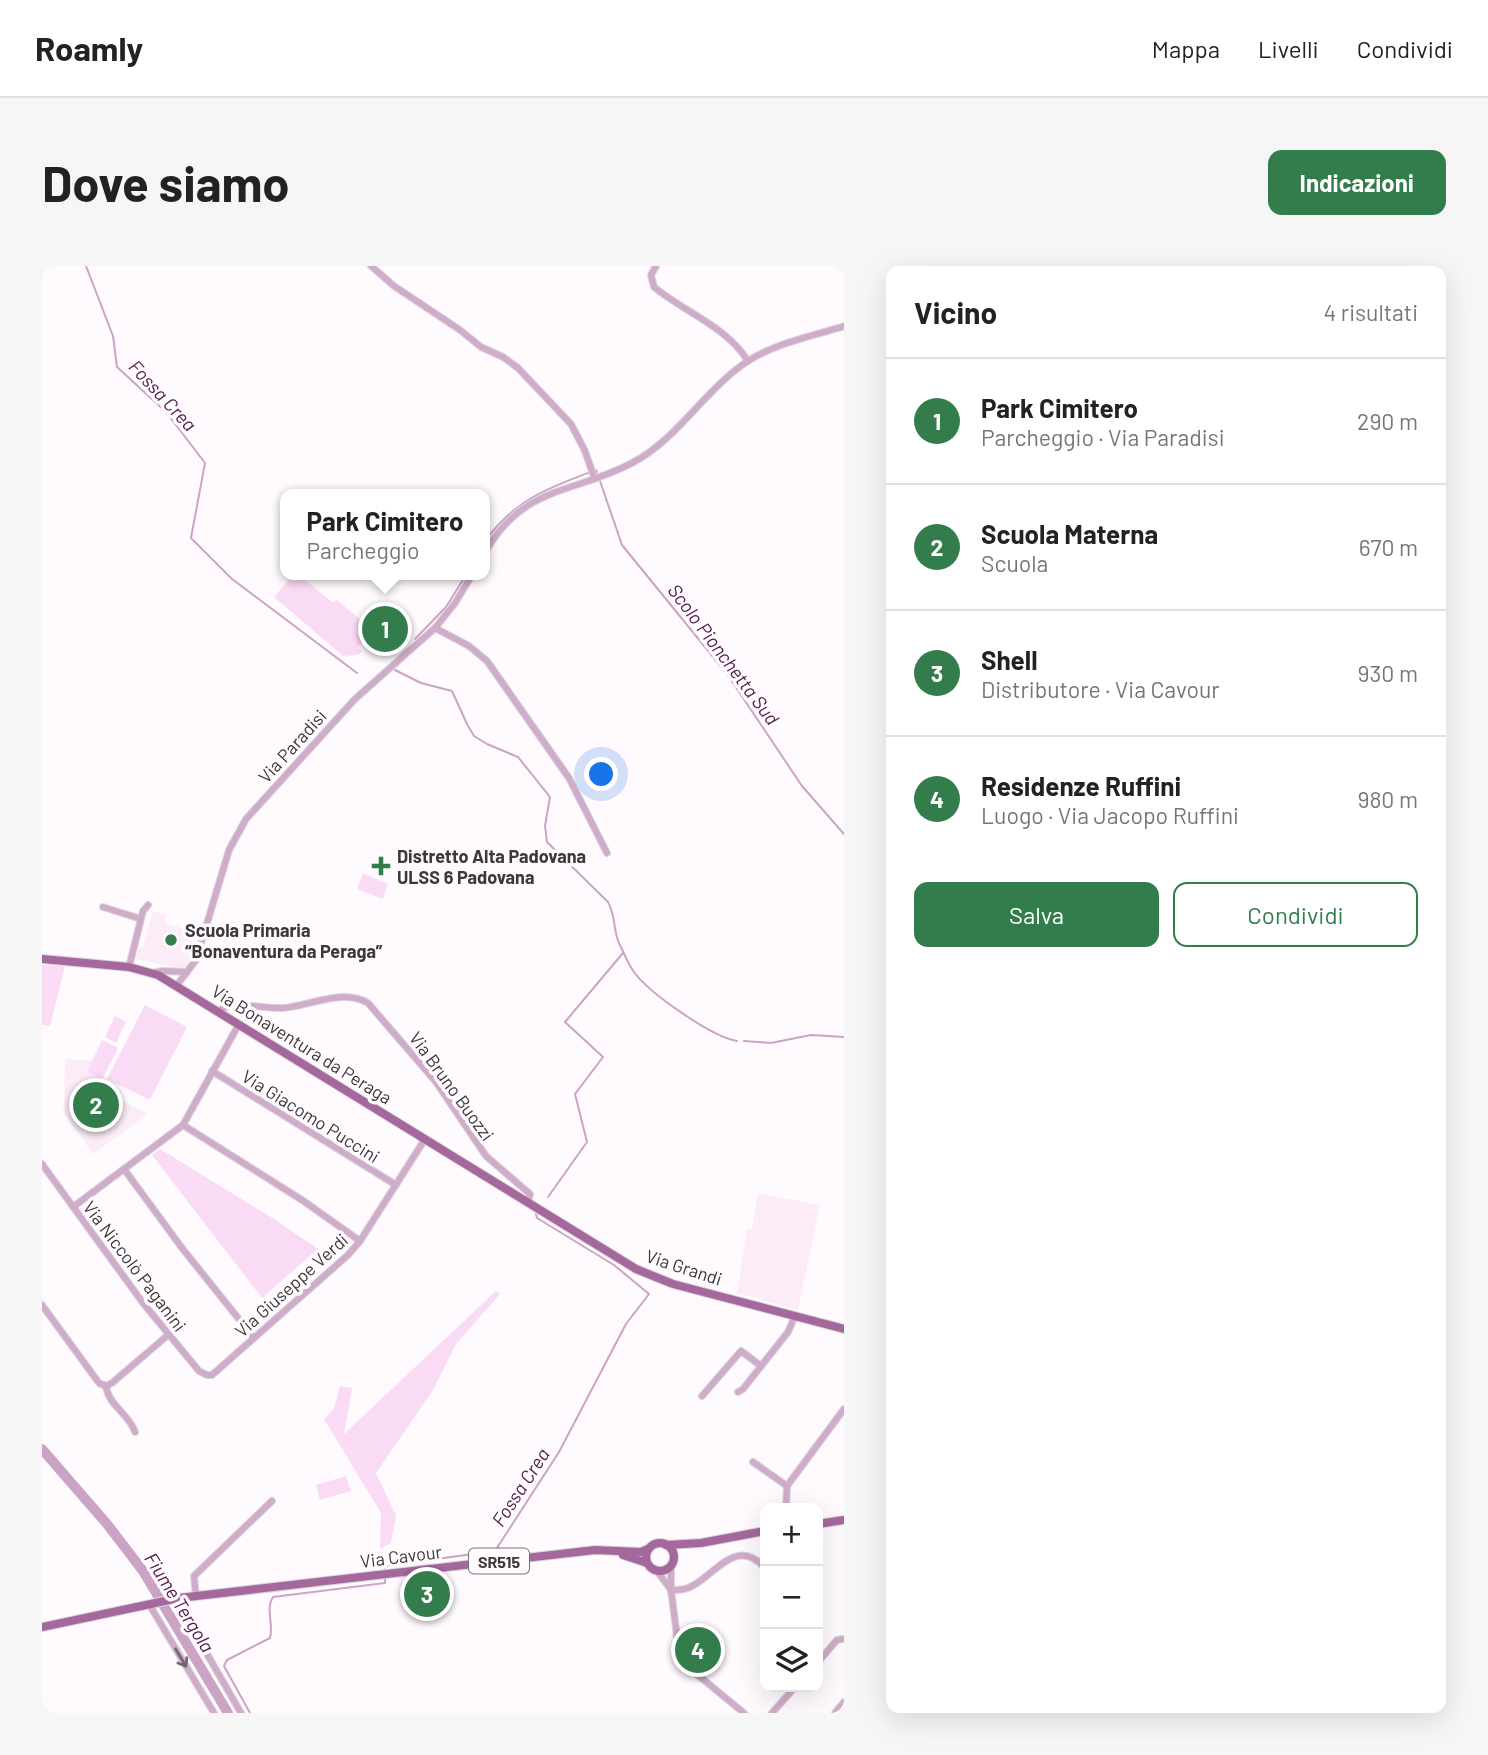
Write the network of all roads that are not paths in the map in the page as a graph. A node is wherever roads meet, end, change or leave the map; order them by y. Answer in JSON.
{"nodes":[{"id":1,"x":371,"y":266,"type":"edge"},
{"id":2,"x":656,"y":266,"type":"edge"},
{"id":3,"x":844,"y":326,"type":"edge"},
{"id":4,"x":748,"y":361,"type":"junction"},
{"id":5,"x":593,"y":473,"type":"junction"},
{"id":6,"x":490,"y":545,"type":"edge"},
{"id":7,"x":469,"y":580,"type":"edge"},
{"id":8,"x":435,"y":628,"type":"junction"},
{"id":9,"x":607,"y":853,"type":"dead end"},
{"id":10,"x":148,"y":905,"type":"dead end"},
{"id":11,"x":103,"y":907,"type":"dead end"},
{"id":12,"x":141,"y":919,"type":"junction"},
{"id":13,"x":42,"y":959,"type":"edge"},
{"id":14,"x":129,"y":967,"type":"junction"},
{"id":15,"x":189,"y":972,"type":"junction"},
{"id":16,"x":153,"y":973,"type":"junction"},
{"id":17,"x":177,"y":985,"type":"junction"},
{"id":18,"x":219,"y":1011,"type":"junction"},
{"id":19,"x":239,"y":1024,"type":"junction"},
{"id":20,"x":212,"y":1071,"type":"junction"},
{"id":21,"x":183,"y":1125,"type":"junction"},
{"id":22,"x":425,"y":1139,"type":"junction"},
{"id":23,"x":42,"y":1164,"type":"edge"},
{"id":24,"x":124,"y":1169,"type":"junction"},
{"id":25,"x":396,"y":1185,"type":"junction"},
{"id":26,"x":528,"y":1202,"type":"junction"},
{"id":27,"x":73,"y":1207,"type":"junction"},
{"id":28,"x":360,"y":1241,"type":"junction"},
{"id":29,"x":42,"y":1305,"type":"edge"},
{"id":30,"x":795,"y":1316,"type":"junction"},
{"id":31,"x":844,"y":1329,"type":"edge"},
{"id":32,"x":169,"y":1335,"type":"junction"},
{"id":33,"x":254,"y":1338,"type":"junction"},
{"id":34,"x":761,"y":1366,"type":"junction"},
{"id":35,"x":212,"y":1375,"type":"joint"},
{"id":36,"x":106,"y":1386,"type":"junction"},
{"id":37,"x":738,"y":1392,"type":"dead end"},
{"id":38,"x":702,"y":1396,"type":"dead end"},
{"id":39,"x":844,"y":1409,"type":"edge"},
{"id":40,"x":135,"y":1432,"type":"dead end"},
{"id":41,"x":753,"y":1462,"type":"dead end"},
{"id":42,"x":788,"y":1486,"type":"junction"},
{"id":43,"x":272,"y":1500,"type":"dead end"},
{"id":44,"x":786,"y":1503,"type":"edge"},
{"id":45,"x":844,"y":1520,"type":"edge"},
{"id":46,"x":823,"y":1523,"type":"edge"},
{"id":47,"x":760,"y":1532,"type":"edge"},
{"id":48,"x":701,"y":1543,"type":"junction"},
{"id":49,"x":666,"y":1545,"type":"junction"},
{"id":50,"x":648,"y":1549,"type":"junction"},
{"id":51,"x":610,"y":1550,"type":"junction"},
{"id":52,"x":672,"y":1562,"type":"junction"},
{"id":53,"x":647,"y":1563,"type":"junction"},
{"id":54,"x":762,"y":1566,"type":"edge"},
{"id":55,"x":657,"y":1571,"type":"junction"},
{"id":56,"x":671,"y":1590,"type":"junction"},
{"id":57,"x":196,"y":1596,"type":"junction"},
{"id":58,"x":176,"y":1599,"type":"junction"},
{"id":59,"x":150,"y":1603,"type":"junction"},
{"id":60,"x":42,"y":1627,"type":"edge"},
{"id":61,"x":844,"y":1639,"type":"edge"},
{"id":62,"x":823,"y":1655,"type":"edge"},
{"id":63,"x":791,"y":1692,"type":"edge"},
{"id":64,"x":844,"y":1702,"type":"edge"},
{"id":65,"x":214,"y":1713,"type":"edge"},
{"id":66,"x":242,"y":1713,"type":"edge"},
{"id":67,"x":744,"y":1713,"type":"edge"},
{"id":68,"x":772,"y":1713,"type":"edge"},
{"id":69,"x":835,"y":1713,"type":"edge"}],
"edges":[{"from":1,"to":5,"type":"street"},
{"from":2,"to":4,"type":"street"},
{"from":3,"to":4,"type":"street"},
{"from":4,"to":5,"type":"street"},
{"from":5,"to":6,"type":"street"},
{"from":7,"to":8,"type":"street","name":"Via Paradisi"},
{"from":8,"to":9,"type":"street"},
{"from":8,"to":15,"type":"street","name":"Via Paradisi"},
{"from":10,"to":12,"type":"street"},
{"from":11,"to":12,"type":"street"},
{"from":12,"to":14,"type":"street"},
{"from":13,"to":14,"type":"main road","name":"Via Bonaventura da Peraga"},
{"from":14,"to":16,"type":"main road","name":"Via Bonaventura da Peraga"},
{"from":15,"to":16,"type":"street"},
{"from":15,"to":17,"type":"street","name":"Via Paradisi"},
{"from":16,"to":17,"type":"main road","name":"Via Bonaventura da Peraga"},
{"from":17,"to":18,"type":"main road","name":"Via Bonaventura da Peraga"},
{"from":18,"to":19,"type":"main road","name":"Via Bonaventura da Peraga"},
{"from":18,"to":26,"type":"street","name":"Via Bruno Buozzi"},
{"from":19,"to":20,"type":"street"},
{"from":19,"to":22,"type":"main road","name":"Via Bonaventura da Peraga"},
{"from":20,"to":21,"type":"street"},
{"from":20,"to":25,"type":"street","name":"Via Giacomo Puccini"},
{"from":21,"to":24,"type":"street"},
{"from":21,"to":28,"type":"street"},
{"from":22,"to":25,"type":"street","name":"Via Giuseppe Verdi"},
{"from":22,"to":26,"type":"main road","name":"Via Bonaventura da Peraga"},
{"from":23,"to":27,"type":"street","name":"Via Niccolò Paganini"},
{"from":24,"to":27,"type":"street"},
{"from":24,"to":33,"type":"street"},
{"from":25,"to":28,"type":"street","name":"Via Giuseppe Verdi"},
{"from":26,"to":30,"type":"main road","name":"Via Grandi"},
{"from":27,"to":32,"type":"street","name":"Via Niccolò Paganini"},
{"from":28,"to":33,"type":"street","name":"Via Giuseppe Verdi"},
{"from":29,"to":36,"type":"street"},
{"from":30,"to":31,"type":"main road","name":"Via Grandi"},
{"from":30,"to":34,"type":"street"},
{"from":32,"to":35,"type":"street","name":"Via Niccolò Paganini"},
{"from":32,"to":36,"type":"street"},
{"from":33,"to":35,"type":"street","name":"Via Giuseppe Verdi"},
{"from":34,"to":37,"type":"street"},
{"from":34,"to":38,"type":"street"},
{"from":36,"to":40,"type":"street"},
{"from":39,"to":42,"type":"street"},
{"from":41,"to":42,"type":"street"},
{"from":42,"to":44,"type":"street"},
{"from":43,"to":57,"type":"street"},
{"from":45,"to":46,"type":"main road"},
{"from":47,"to":48,"type":"main road"},
{"from":48,"to":49,"type":"main road"},
{"from":48,"to":52,"type":"main road"},
{"from":49,"to":50,"type":"main road"},
{"from":49,"to":52,"type":"main road"},
{"from":50,"to":51,"type":"main road","name":"Via Cavour","number":"SR515"},
{"from":50,"to":53,"type":"main road"},
{"from":51,"to":53,"type":"main road","name":"Via Cavour","number":"SR515"},
{"from":51,"to":57,"type":"main road","name":"Via Cavour","number":"SR515"},
{"from":52,"to":55,"type":"main road"},
{"from":52,"to":56,"type":"street"},
{"from":53,"to":55,"type":"main road"},
{"from":54,"to":56,"type":"street"},
{"from":55,"to":56,"type":"street"},
{"from":56,"to":67,"type":"street"},
{"from":57,"to":58,"type":"main road","name":"Via Cavour","number":"SR515"},
{"from":58,"to":59,"type":"main road","name":"Via Cavour","number":"SR515"},
{"from":58,"to":66,"type":"street"},
{"from":59,"to":60,"type":"main road","name":"Via Cavour","number":"SR515"},
{"from":59,"to":65,"type":"street","one_way":true},
{"from":61,"to":62,"type":"street"},
{"from":63,"to":68,"type":"street"},
{"from":64,"to":69,"type":"street"}]}
